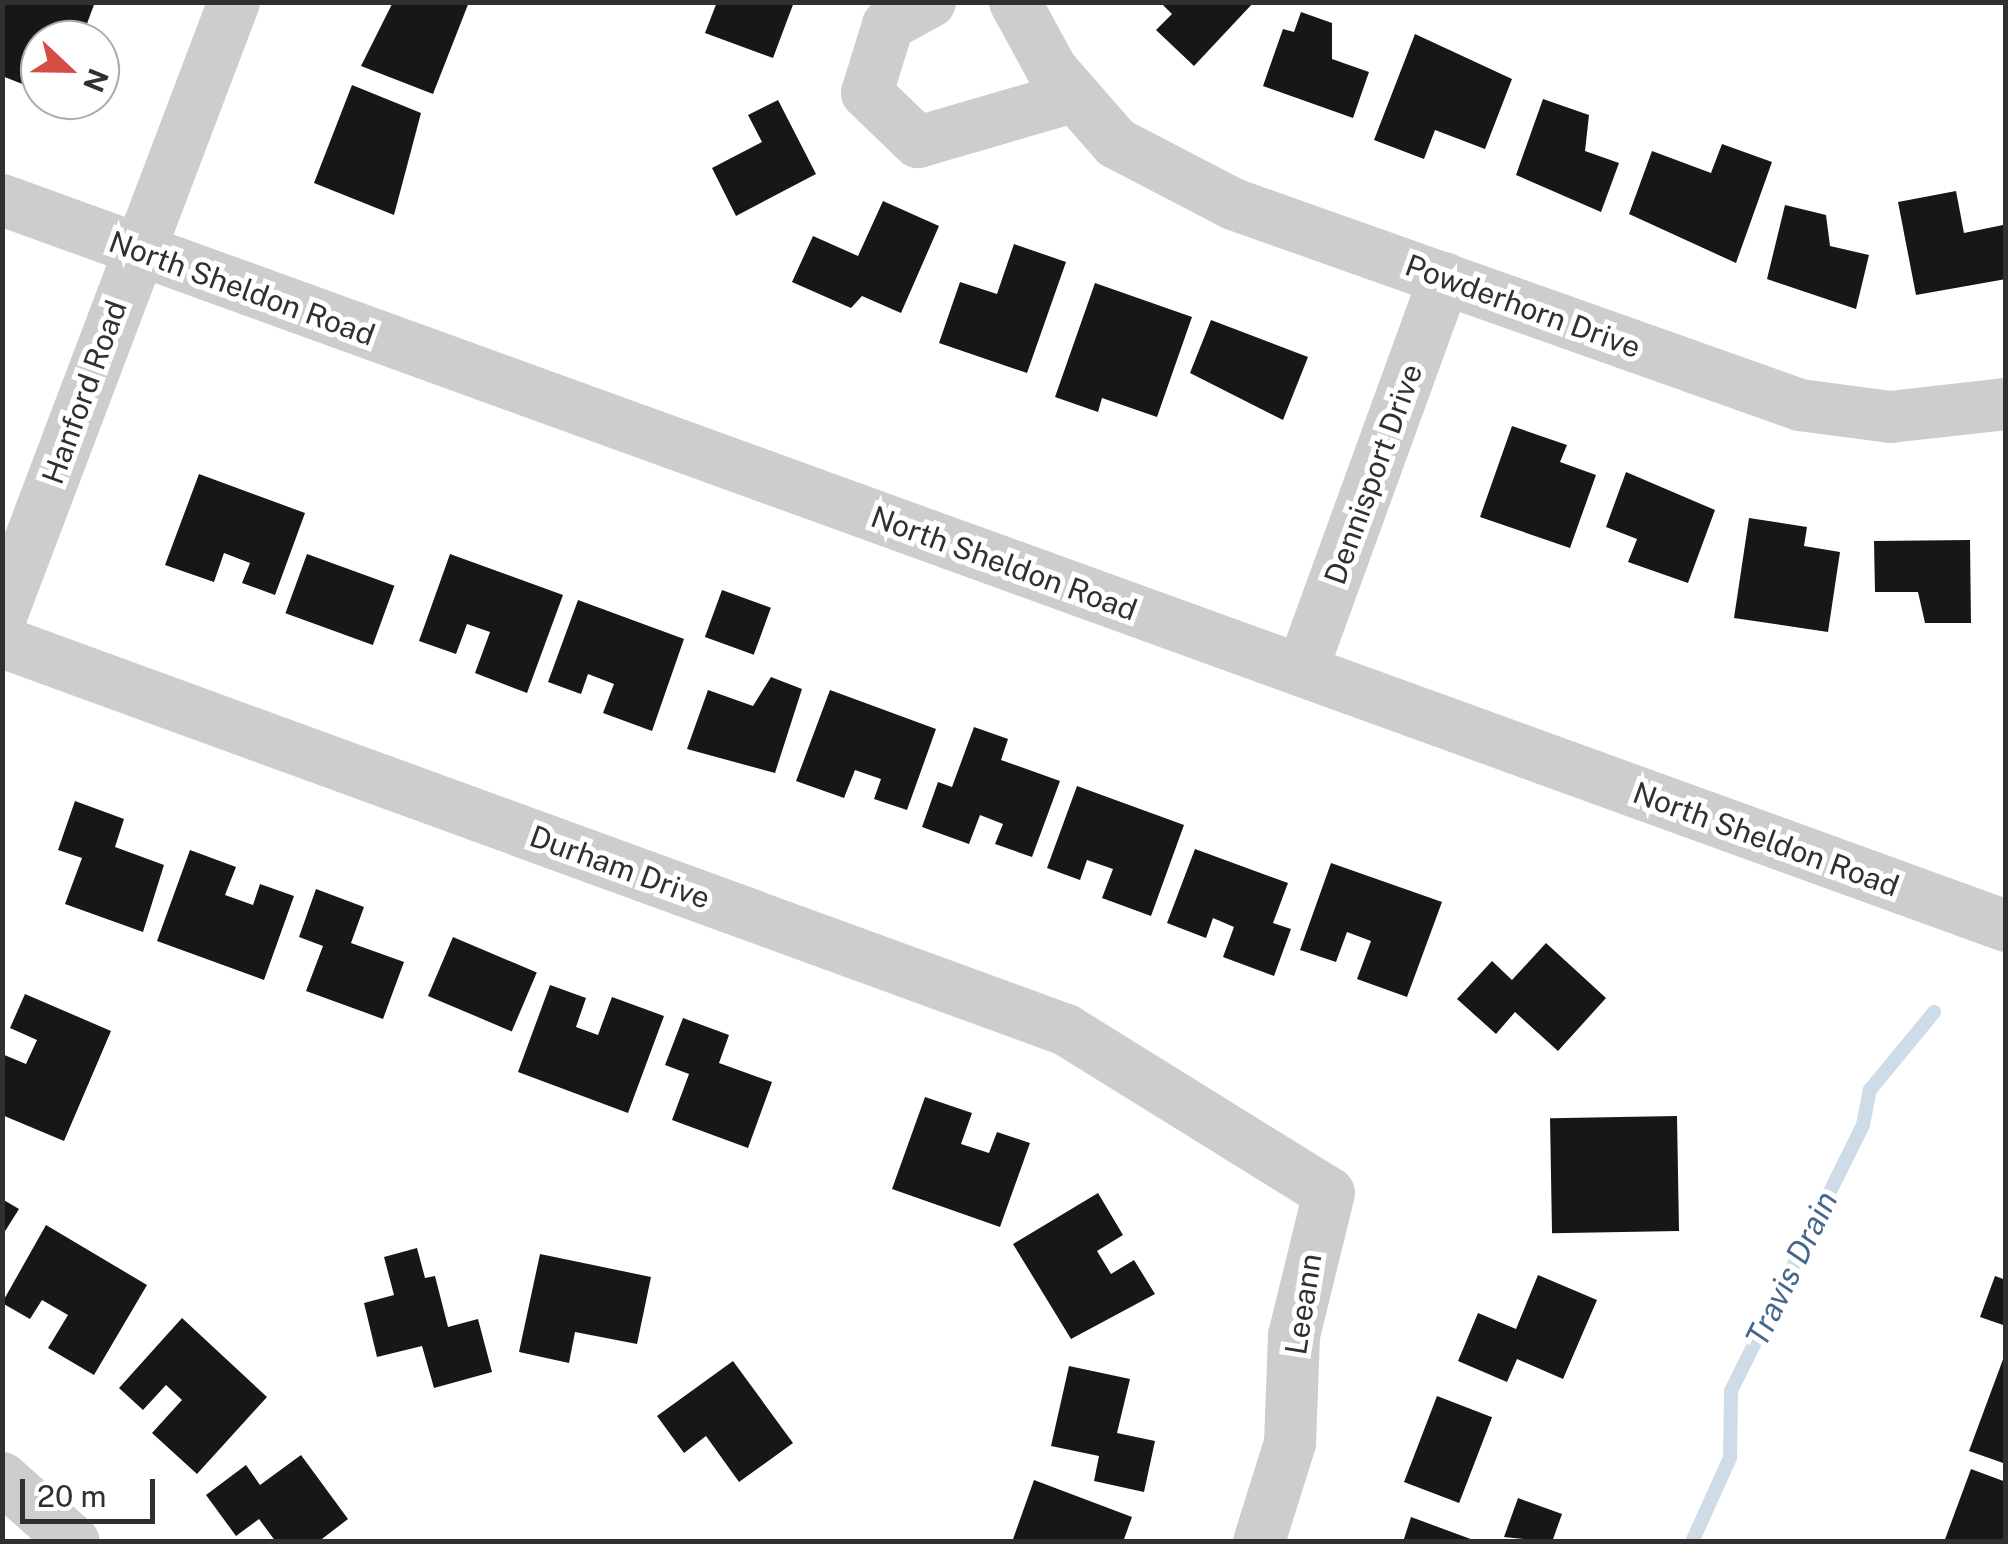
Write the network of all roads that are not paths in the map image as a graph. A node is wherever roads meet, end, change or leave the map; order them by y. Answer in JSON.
{"nodes":[{"id":1,"x":234,"y":2,"type":"edge"},
{"id":2,"x":930,"y":2,"type":"edge"},
{"id":3,"x":1022,"y":18,"type":"edge"},
{"id":4,"x":1073,"y":97,"type":"junction"},
{"id":5,"x":2,"y":200,"type":"edge"},
{"id":6,"x":137,"y":250,"type":"junction"},
{"id":7,"x":1445,"y":278,"type":"junction"},
{"id":8,"x":2006,"y":404,"type":"edge"},
{"id":9,"x":2,"y":614,"type":"edge"},
{"id":10,"x":2,"y":642,"type":"edge"},
{"id":11,"x":1302,"y":670,"type":"junction"},
{"id":12,"x":2006,"y":926,"type":"edge"},
{"id":13,"x":1219,"y":1127,"type":"joint"},
{"id":14,"x":2,"y":1478,"type":"edge"},
{"id":15,"x":74,"y":1542,"type":"edge"},
{"id":16,"x":1260,"y":1542,"type":"edge"}],
"edges":[{"from":1,"to":6,"type":"street","name":"Hanford Road"},
{"from":2,"to":4,"type":"street"},
{"from":3,"to":4,"type":"street","name":"Powderhorn Drive"},
{"from":4,"to":7,"type":"street","name":"Powderhorn Drive"},
{"from":5,"to":6,"type":"street","name":"North Sheldon Road"},
{"from":6,"to":9,"type":"street","name":"Hanford Road"},
{"from":6,"to":11,"type":"street","name":"North Sheldon Road"},
{"from":7,"to":8,"type":"street","name":"Powderhorn Drive"},
{"from":7,"to":11,"type":"street","name":"Dennisport Drive"},
{"from":10,"to":13,"type":"street","name":"Durham Drive"},
{"from":11,"to":12,"type":"street","name":"North Sheldon Road"},
{"from":13,"to":16,"type":"street","name":"Leeann"},
{"from":14,"to":15,"type":"street"}]}
